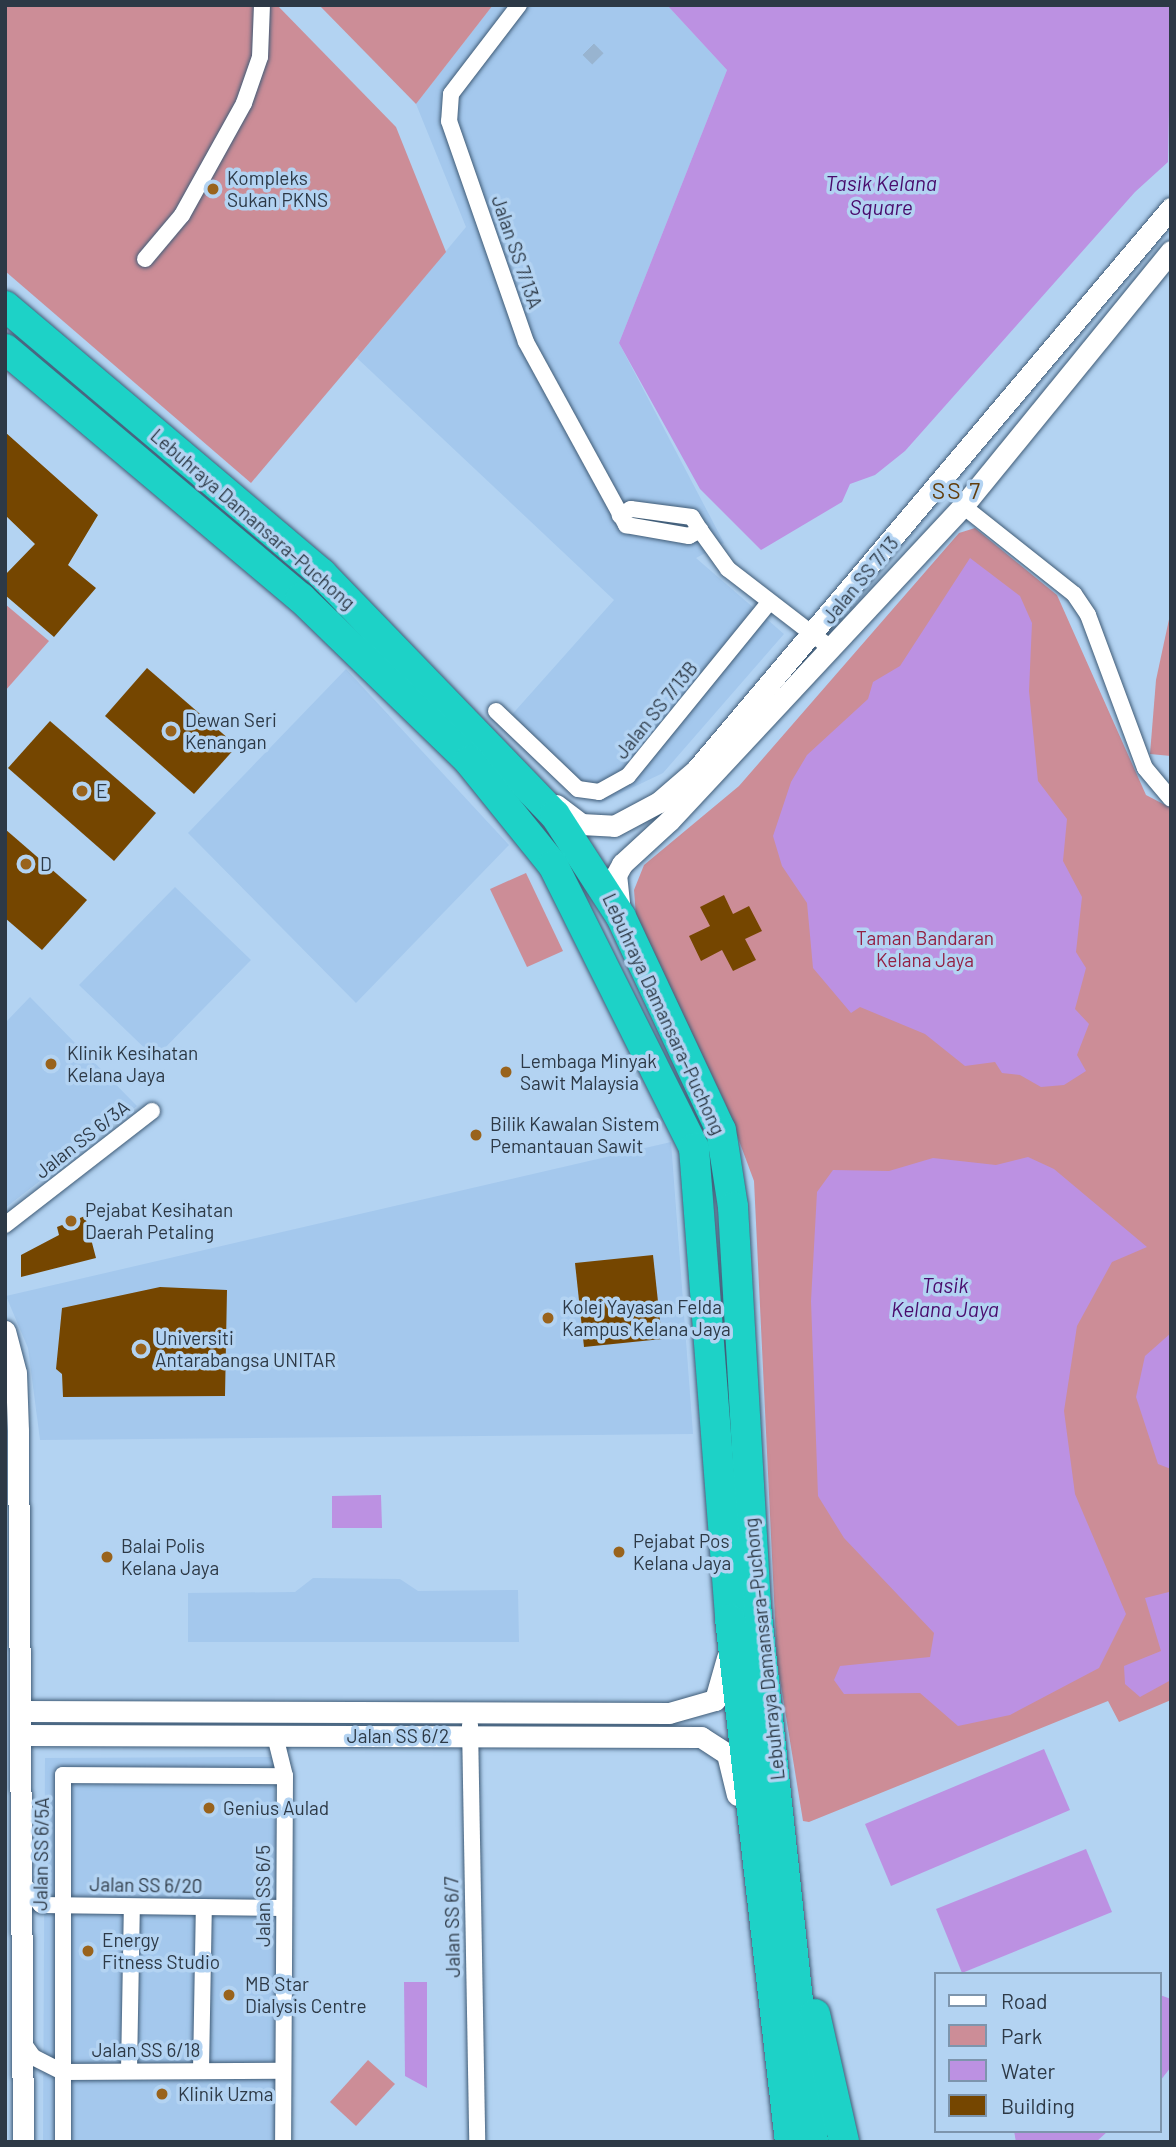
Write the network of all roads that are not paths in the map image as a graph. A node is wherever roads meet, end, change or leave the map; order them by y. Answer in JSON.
{"nodes":[{"id":1,"x":262,"y":5,"type":"edge"},
{"id":2,"x":519,"y":5,"type":"edge"},
{"id":3,"x":1171,"y":208,"type":"edge"},
{"id":4,"x":1171,"y":251,"type":"edge"},
{"id":5,"x":145,"y":260,"type":"dead end"},
{"id":6,"x":5,"y":306,"type":"edge"},
{"id":7,"x":5,"y":349,"type":"edge"},
{"id":8,"x":962,"y":506,"type":"junction"},
{"id":9,"x":768,"y":604,"type":"junction"},
{"id":10,"x":811,"y":638,"type":"junction"},
{"id":11,"x":832,"y":649,"type":"junction"},
{"id":12,"x":496,"y":711,"type":"dead end"},
{"id":13,"x":505,"y":760,"type":"junction"},
{"id":14,"x":1171,"y":799,"type":"edge"},
{"id":15,"x":621,"y":917,"type":"junction"},
{"id":16,"x":152,"y":1111,"type":"dead end"},
{"id":17,"x":5,"y":1225,"type":"edge"},
{"id":18,"x":5,"y":1331,"type":"edge"},
{"id":19,"x":730,"y":1619,"type":"junction"},
{"id":20,"x":727,"y":1658,"type":"junction"},
{"id":21,"x":20,"y":1711,"type":"junction"},
{"id":22,"x":470,"y":1712,"type":"junction"},
{"id":23,"x":20,"y":1735,"type":"junction"},
{"id":24,"x":275,"y":1736,"type":"junction"},
{"id":25,"x":470,"y":1736,"type":"junction"},
{"id":26,"x":285,"y":1776,"type":"junction"},
{"id":27,"x":737,"y":1795,"type":"junction"},
{"id":28,"x":21,"y":1881,"type":"junction"},
{"id":29,"x":61,"y":1906,"type":"junction"},
{"id":30,"x":132,"y":1906,"type":"junction"},
{"id":31,"x":204,"y":1907,"type":"junction"},
{"id":32,"x":283,"y":1908,"type":"junction"},
{"id":33,"x":791,"y":1911,"type":"junction"},
{"id":34,"x":801,"y":2015,"type":"junction"},
{"id":35,"x":22,"y":2041,"type":"junction"},
{"id":36,"x":129,"y":2071,"type":"junction"},
{"id":37,"x":201,"y":2071,"type":"junction"},
{"id":38,"x":283,"y":2071,"type":"junction"},
{"id":39,"x":63,"y":2072,"type":"junction"},
{"id":40,"x":23,"y":2142,"type":"edge"},
{"id":41,"x":63,"y":2142,"type":"edge"},
{"id":42,"x":283,"y":2142,"type":"edge"},
{"id":43,"x":477,"y":2142,"type":"edge"},
{"id":44,"x":774,"y":2142,"type":"edge"},
{"id":45,"x":790,"y":2142,"type":"edge"},
{"id":46,"x":813,"y":2142,"type":"edge"},
{"id":47,"x":820,"y":2142,"type":"edge"},
{"id":48,"x":844,"y":2142,"type":"edge"}],
"edges":[{"from":1,"to":5,"type":"street"},
{"from":2,"to":9,"type":"street","name":"Jalan SS 7/13A"},
{"from":3,"to":10,"type":"street","name":"Jalan SS 7/13"},
{"from":4,"to":8,"type":"street","name":"Jalan SS 7/13"},
{"from":6,"to":13,"type":"highway","name":"Lebuhraya Damansara–Puchong"},
{"from":7,"to":19,"type":"highway","name":"Lebuhraya Damansara–Puchong"},
{"from":8,"to":11,"type":"street","name":"Jalan SS 7/13"},
{"from":8,"to":14,"type":"street"},
{"from":9,"to":10,"type":"street","name":"Jalan SS 7/13A"},
{"from":9,"to":12,"type":"street","name":"Jalan SS 7/13B"},
{"from":10,"to":11,"type":"street","name":"Jalan SS 7/13A"},
{"from":10,"to":13,"type":"street","name":"Jalan SS 7/13"},
{"from":11,"to":15,"type":"street","name":"Jalan SS 7/13"},
{"from":13,"to":15,"type":"highway","name":"Lebuhraya Damansara–Puchong"},
{"from":15,"to":33,"type":"highway","name":"Lebuhraya Damansara–Puchong"},
{"from":16,"to":17,"type":"street","name":"Jalan SS 6/3A"},
{"from":18,"to":21,"type":"street"},
{"from":19,"to":20,"type":"highway"},
{"from":19,"to":45,"type":"highway","name":"Lebuhraya Damansara–Puchong"},
{"from":20,"to":22,"type":"street","name":"Jalan SS 6/2"},
{"from":20,"to":27,"type":"highway"},
{"from":21,"to":22,"type":"street","name":"Jalan SS 6/2"},
{"from":21,"to":23,"type":"street"},
{"from":22,"to":25,"type":"street","name":"Jalan SS 6/7"},
{"from":23,"to":24,"type":"street","name":"Jalan SS 6/2"},
{"from":23,"to":28,"type":"street"},
{"from":24,"to":25,"type":"street","name":"Jalan SS 6/2"},
{"from":24,"to":26,"type":"street","name":"Jalan SS 6/5"},
{"from":25,"to":27,"type":"street","name":"Jalan SS 6/2"},
{"from":25,"to":43,"type":"street","name":"Jalan SS 6/7"},
{"from":26,"to":29,"type":"street","name":"Jalan SS 6/5A"},
{"from":26,"to":32,"type":"street","name":"Jalan SS 6/5"},
{"from":27,"to":44,"type":"highway"},
{"from":28,"to":29,"type":"street","name":"Jalan SS 6/20"},
{"from":28,"to":35,"type":"street"},
{"from":29,"to":30,"type":"street","name":"Jalan SS 6/20"},
{"from":29,"to":39,"type":"street","name":"Jalan SS 6/5A"},
{"from":30,"to":31,"type":"street","name":"Jalan SS 6/20"},
{"from":30,"to":36,"type":"street"},
{"from":31,"to":32,"type":"street","name":"Jalan SS 6/20"},
{"from":31,"to":37,"type":"street"},
{"from":32,"to":38,"type":"street","name":"Jalan SS 6/5"},
{"from":33,"to":34,"type":"highway","name":"Lebuhraya Damansara–Puchong"},
{"from":33,"to":48,"type":"highway"},
{"from":34,"to":46,"type":"highway","name":"Lebuhraya Damansara–Puchong"},
{"from":34,"to":47,"type":"highway"},
{"from":35,"to":39,"type":"street","name":"Jalan SS 6/18"},
{"from":35,"to":40,"type":"street"},
{"from":36,"to":37,"type":"street","name":"Jalan SS 6/18"},
{"from":36,"to":39,"type":"street","name":"Jalan SS 6/18"},
{"from":37,"to":38,"type":"street","name":"Jalan SS 6/18"},
{"from":38,"to":42,"type":"street","name":"Jalan SS 6/5"},
{"from":39,"to":41,"type":"street","name":"Jalan SS 6/5A"}]}
